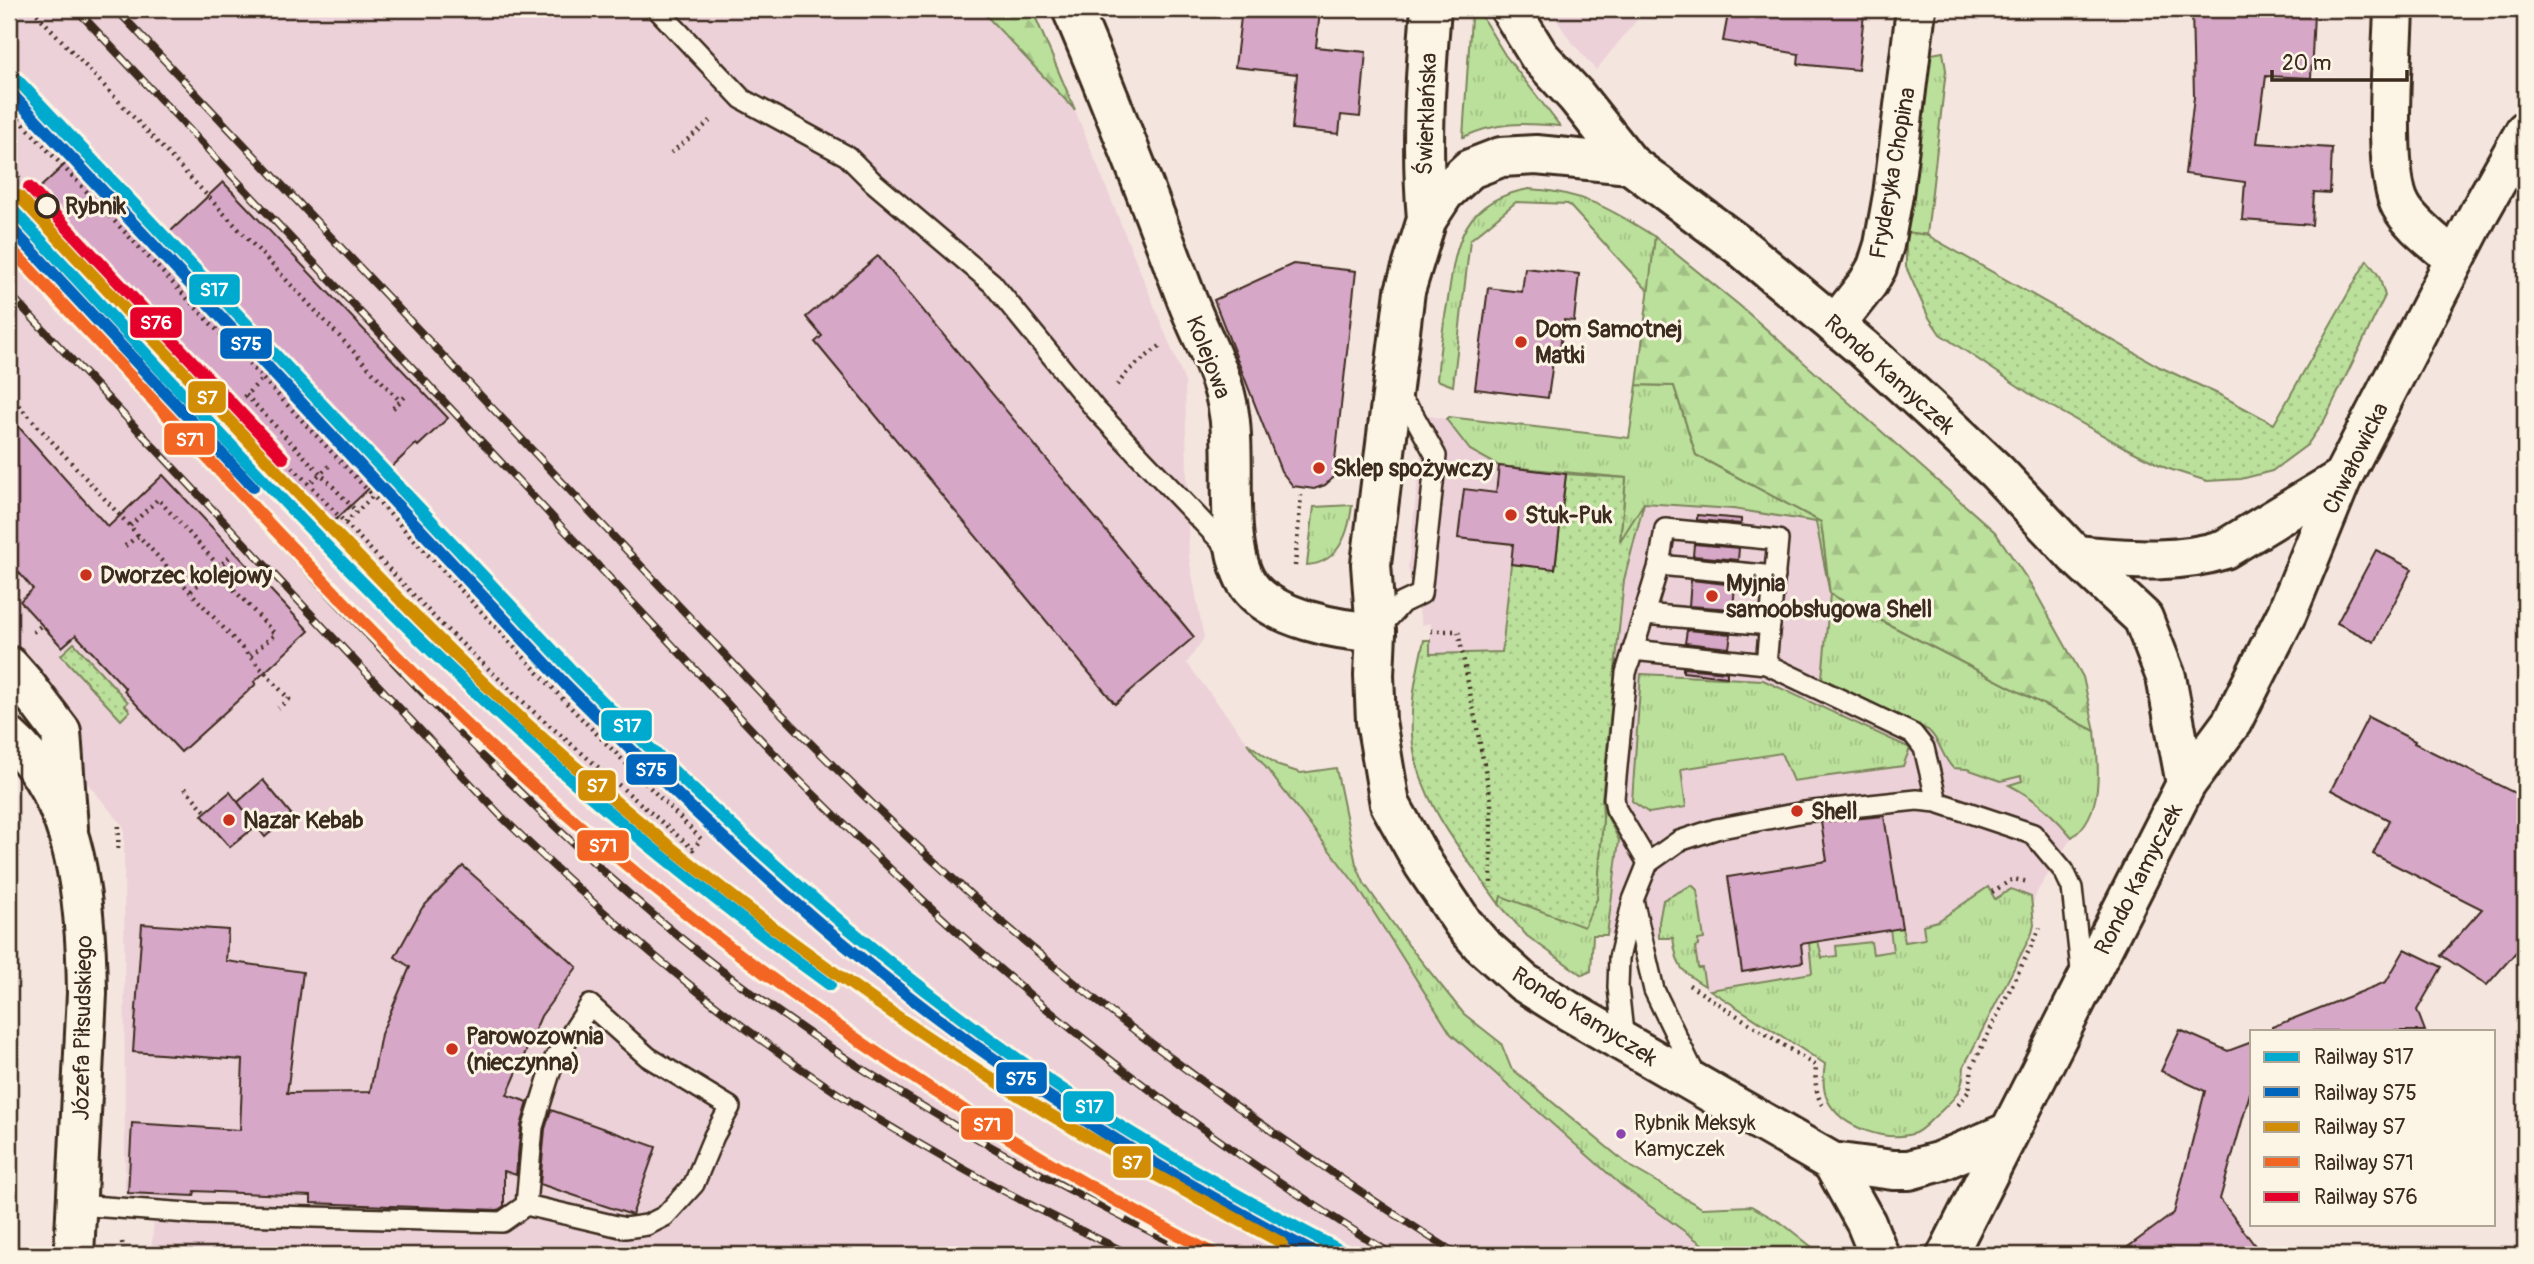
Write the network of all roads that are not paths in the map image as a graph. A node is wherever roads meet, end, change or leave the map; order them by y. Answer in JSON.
{"nodes":[{"id":1,"x":657,"y":9,"type":"edge"},
{"id":2,"x":1072,"y":9,"type":"edge"},
{"id":3,"x":1431,"y":9,"type":"edge"},
{"id":4,"x":1510,"y":9,"type":"edge"},
{"id":5,"x":1916,"y":9,"type":"edge"},
{"id":6,"x":2394,"y":9,"type":"edge"},
{"id":7,"x":2525,"y":131,"type":"edge"},
{"id":8,"x":1630,"y":164,"type":"junction"},
{"id":9,"x":1427,"y":219,"type":"junction"},
{"id":10,"x":2454,"y":259,"type":"junction"},
{"id":11,"x":1835,"y":325,"type":"junction"},
{"id":12,"x":1393,"y":391,"type":"junction"},
{"id":13,"x":2343,"y":478,"type":"junction"},
{"id":14,"x":2075,"y":555,"type":"junction"},
{"id":15,"x":1237,"y":559,"type":"junction"},
{"id":16,"x":1659,"y":565,"type":"junction"},
{"id":17,"x":1775,"y":576,"type":"junction"},
{"id":18,"x":1644,"y":614,"type":"junction"},
{"id":19,"x":1770,"y":625,"type":"junction"},
{"id":20,"x":1376,"y":632,"type":"junction"},
{"id":21,"x":1633,"y":650,"type":"junction"},
{"id":22,"x":1766,"y":664,"type":"junction"},
{"id":23,"x":9,"y":666,"type":"edge"},
{"id":24,"x":9,"y":737,"type":"edge"},
{"id":25,"x":2186,"y":784,"type":"junction"},
{"id":26,"x":1937,"y":802,"type":"junction"},
{"id":27,"x":69,"y":841,"type":"junction"},
{"id":28,"x":1648,"y":863,"type":"junction"},
{"id":29,"x":1633,"y":900,"type":"junction"},
{"id":30,"x":2083,"y":988,"type":"junction"},
{"id":31,"x":1624,"y":1042,"type":"junction"},
{"id":32,"x":1700,"y":1086,"type":"junction"},
{"id":33,"x":2009,"y":1132,"type":"junction"},
{"id":34,"x":1832,"y":1162,"type":"junction"},
{"id":35,"x":77,"y":1205,"type":"junction"},
{"id":36,"x":526,"y":1205,"type":"junction"},
{"id":37,"x":75,"y":1255,"type":"edge"},
{"id":38,"x":1879,"y":1255,"type":"edge"},
{"id":39,"x":1947,"y":1255,"type":"edge"}],
"edges":[{"from":1,"to":15,"type":"lane"},
{"from":2,"to":15,"type":"main road","name":"Kolejowa"},
{"from":3,"to":9,"type":"main road","name":"Świerklańska"},
{"from":4,"to":8,"type":"main road"},
{"from":5,"to":11,"type":"main road","name":"Fryderyka Chopina"},
{"from":6,"to":10,"type":"main road"},
{"from":7,"to":10,"type":"main road","name":"Chwałowicka"},
{"from":8,"to":9,"type":"main road","name":"Rondo Kamyczek"},
{"from":8,"to":11,"type":"main road","name":"Rondo Kamyczek"},
{"from":9,"to":12,"type":"main road","name":"Rondo Kamyczek"},
{"from":10,"to":13,"type":"main road","name":"Chwałowicka"},
{"from":11,"to":14,"type":"main road","name":"Rondo Kamyczek"},
{"from":12,"to":20,"type":"main road","name":"Rondo Kamyczek"},
{"from":12,"to":20,"type":"lane"},
{"from":13,"to":14,"type":"main road"},
{"from":13,"to":25,"type":"main road","name":"Chwałowicka"},
{"from":14,"to":25,"type":"main road","name":"Rondo Kamyczek"},
{"from":15,"to":20,"type":"main road","name":"Kolejowa"},
{"from":16,"to":17,"type":"lane"},
{"from":16,"to":17,"type":"lane"},
{"from":16,"to":18,"type":"lane"},
{"from":17,"to":19,"type":"lane"},
{"from":18,"to":19,"type":"lane"},
{"from":18,"to":21,"type":"lane"},
{"from":19,"to":22,"type":"lane"},
{"from":20,"to":31,"type":"main road","name":"Rondo Kamyczek"},
{"from":21,"to":22,"type":"lane"},
{"from":21,"to":28,"type":"lane"},
{"from":22,"to":26,"type":"lane"},
{"from":23,"to":27,"type":"main road"},
{"from":24,"to":27,"type":"main road","name":"Józefa Piłsudskiego"},
{"from":25,"to":30,"type":"main road","name":"Rondo Kamyczek"},
{"from":26,"to":28,"type":"lane"},
{"from":26,"to":30,"type":"lane"},
{"from":27,"to":35,"type":"main road","name":"Józefa Piłsudskiego"},
{"from":28,"to":29,"type":"lane"},
{"from":29,"to":31,"type":"lane"},
{"from":29,"to":32,"type":"lane"},
{"from":30,"to":33,"type":"main road","name":"Rondo Kamyczek"},
{"from":31,"to":32,"type":"main road","name":"Rondo Kamyczek"},
{"from":32,"to":34,"type":"main road","name":"Rondo Kamyczek"},
{"from":33,"to":34,"type":"main road","name":"Rondo Kamyczek"},
{"from":33,"to":39,"type":"main road"},
{"from":34,"to":38,"type":"main road"},
{"from":35,"to":36,"type":"lane"},
{"from":35,"to":37,"type":"main road","name":"Józefa Piłsudskiego"},
{"from":36,"to":36,"type":"lane"}]}
